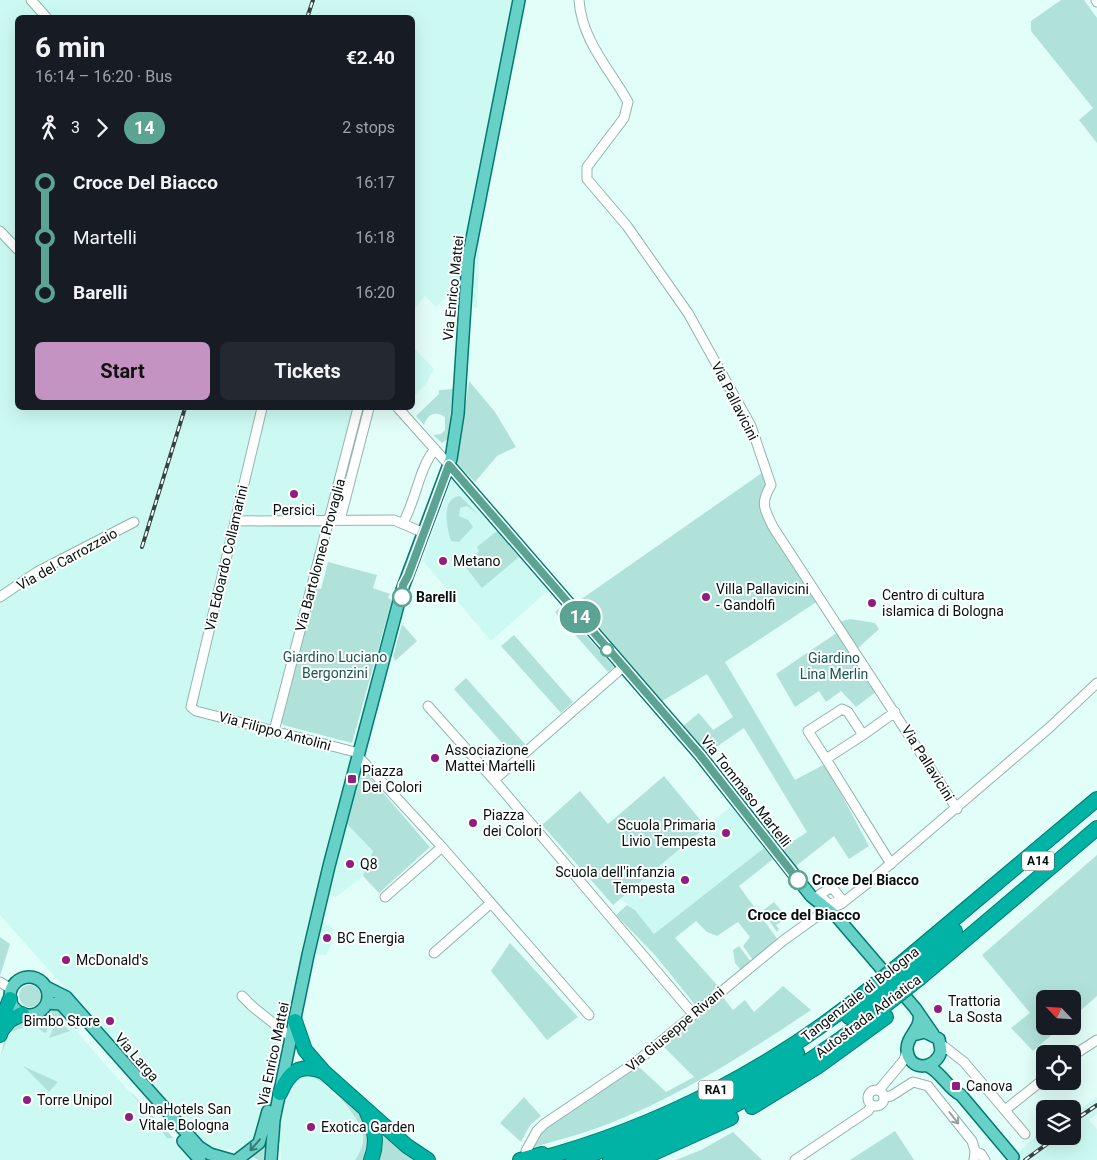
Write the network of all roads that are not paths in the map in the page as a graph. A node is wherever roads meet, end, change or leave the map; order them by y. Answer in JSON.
{"nodes":[{"id":1,"x":31,"y":0,"type":"edge"},
{"id":2,"x":519,"y":0,"type":"edge"},
{"id":3,"x":579,"y":0,"type":"edge"},
{"id":4,"x":44,"y":15,"type":"edge"},
{"id":5,"x":0,"y":230,"type":"edge"},
{"id":6,"x":15,"y":247,"type":"edge"},
{"id":7,"x":262,"y":410,"type":"edge"},
{"id":8,"x":357,"y":410,"type":"edge"},
{"id":9,"x":368,"y":410,"type":"edge"},
{"id":10,"x":400,"y":410,"type":"edge"},
{"id":11,"x":435,"y":449,"type":"junction"},
{"id":12,"x":449,"y":465,"type":"junction"},
{"id":13,"x":329,"y":520,"type":"junction"},
{"id":14,"x":340,"y":520,"type":"junction"},
{"id":15,"x":235,"y":521,"type":"junction"},
{"id":16,"x":134,"y":522,"type":"dead end"},
{"id":17,"x":403,"y":523,"type":"junction"},
{"id":18,"x":424,"y":533,"type":"junction"},
{"id":19,"x":0,"y":597,"type":"edge"},
{"id":20,"x":623,"y":667,"type":"junction"},
{"id":21,"x":1097,"y":683,"type":"edge"},
{"id":22,"x":428,"y":706,"type":"dead end"},
{"id":23,"x":192,"y":709,"type":"joint"},
{"id":24,"x":896,"y":712,"type":"junction"},
{"id":25,"x":274,"y":731,"type":"junction"},
{"id":26,"x":863,"y":735,"type":"junction"},
{"id":27,"x":358,"y":754,"type":"junction"},
{"id":28,"x":826,"y":759,"type":"junction"},
{"id":29,"x":494,"y":780,"type":"junction"},
{"id":30,"x":1097,"y":799,"type":"edge"},
{"id":31,"x":956,"y":809,"type":"junction"},
{"id":32,"x":1097,"y":812,"type":"edge"},
{"id":33,"x":1097,"y":828,"type":"edge"},
{"id":34,"x":1097,"y":840,"type":"edge"},
{"id":35,"x":442,"y":847,"type":"junction"},
{"id":36,"x":891,"y":864,"type":"junction"},
{"id":37,"x":385,"y":897,"type":"dead end"},
{"id":38,"x":491,"y":903,"type":"junction"},
{"id":39,"x":828,"y":909,"type":"junction"},
{"id":40,"x":434,"y":953,"type":"dead end"},
{"id":41,"x":308,"y":955,"type":"junction"},
{"id":42,"x":915,"y":972,"type":"junction"},
{"id":43,"x":0,"y":982,"type":"edge"},
{"id":44,"x":46,"y":987,"type":"junction"},
{"id":45,"x":10,"y":994,"type":"junction"},
{"id":46,"x":888,"y":995,"type":"junction"},
{"id":47,"x":242,"y":996,"type":"dead end"},
{"id":48,"x":47,"y":1003,"type":"junction"},
{"id":49,"x":22,"y":1014,"type":"junction"},
{"id":50,"x":693,"y":1014,"type":"junction"},
{"id":51,"x":919,"y":1014,"type":"junction"},
{"id":52,"x":589,"y":1015,"type":"dead end"},
{"id":53,"x":295,"y":1021,"type":"junction"},
{"id":54,"x":0,"y":1033,"type":"edge"},
{"id":55,"x":287,"y":1034,"type":"junction"},
{"id":56,"x":932,"y":1034,"type":"junction"},
{"id":57,"x":913,"y":1035,"type":"junction"},
{"id":58,"x":1097,"y":1040,"type":"edge"},
{"id":59,"x":1081,"y":1050,"type":"edge"},
{"id":60,"x":907,"y":1051,"type":"junction"},
{"id":61,"x":940,"y":1052,"type":"junction"},
{"id":62,"x":915,"y":1064,"type":"junction"},
{"id":63,"x":928,"y":1066,"type":"junction"},
{"id":64,"x":898,"y":1067,"type":"junction"},
{"id":65,"x":324,"y":1072,"type":"junction"},
{"id":66,"x":1036,"y":1085,"type":"edge"},
{"id":67,"x":280,"y":1094,"type":"junction"},
{"id":68,"x":882,"y":1094,"type":"junction"},
{"id":69,"x":961,"y":1095,"type":"junction"},
{"id":70,"x":872,"y":1105,"type":"junction"},
{"id":71,"x":366,"y":1110,"type":"junction"},
{"id":72,"x":1004,"y":1110,"type":"junction"},
{"id":73,"x":1026,"y":1134,"type":"dead end"},
{"id":74,"x":974,"y":1156,"type":"edge"},
{"id":75,"x":527,"y":1157,"type":"edge"},
{"id":76,"x":1013,"y":1157,"type":"dead end"},
{"id":77,"x":200,"y":1160,"type":"edge"},
{"id":78,"x":231,"y":1160,"type":"edge"},
{"id":79,"x":237,"y":1160,"type":"edge"},
{"id":80,"x":271,"y":1160,"type":"edge"},
{"id":81,"x":371,"y":1160,"type":"edge"},
{"id":82,"x":428,"y":1160,"type":"edge"},
{"id":83,"x":573,"y":1160,"type":"edge"},
{"id":84,"x":610,"y":1160,"type":"edge"},
{"id":85,"x":638,"y":1160,"type":"edge"},
{"id":86,"x":795,"y":1160,"type":"edge"},
{"id":87,"x":985,"y":1160,"type":"edge"}],
"edges":[{"from":1,"to":4,"type":"street"},
{"from":2,"to":12,"type":"main road","name":"Via Enrico Mattei"},
{"from":3,"to":24,"type":"street","name":"Via Pallavicini"},
{"from":5,"to":6,"type":"street"},
{"from":7,"to":15,"type":"street","name":"Via Edoardo Collamarini"},
{"from":8,"to":13,"type":"street","name":"Via Bartolomeo Provaglia"},
{"from":9,"to":14,"type":"street","name":"Via Bartolomeo Provaglia"},
{"from":10,"to":11,"type":"street"},
{"from":11,"to":12,"type":"street"},
{"from":11,"to":17,"type":"street"},
{"from":12,"to":18,"type":"main road","name":"Via Enrico Mattei"},
{"from":12,"to":20,"type":"main road","name":"Via Tommaso Martelli"},
{"from":13,"to":14,"type":"street"},
{"from":13,"to":15,"type":"street"},
{"from":13,"to":25,"type":"street","name":"Via Bartolomeo Provaglia"},
{"from":14,"to":17,"type":"street"},
{"from":15,"to":23,"type":"street","name":"Via Edoardo Collamarini"},
{"from":16,"to":19,"type":"street","name":"Via del Carrozzaio"},
{"from":17,"to":18,"type":"street"},
{"from":18,"to":27,"type":"main road","name":"Via Enrico Mattei"},
{"from":20,"to":29,"type":"street"},
{"from":20,"to":39,"type":"main road","name":"Via Tommaso Martelli"},
{"from":21,"to":31,"type":"street","name":"Via Giuseppe Rivani"},
{"from":22,"to":29,"type":"street"},
{"from":23,"to":25,"type":"street","name":"Via Filippo Antolini"},
{"from":24,"to":26,"type":"street"},
{"from":24,"to":31,"type":"street","name":"Via Pallavicini"},
{"from":25,"to":27,"type":"street","name":"Via Filippo Antolini"},
{"from":26,"to":28,"type":"street"},
{"from":26,"to":28,"type":"street"},
{"from":27,"to":35,"type":"street"},
{"from":27,"to":41,"type":"main road","name":"Via Enrico Mattei"},
{"from":28,"to":36,"type":"street"},
{"from":29,"to":50,"type":"street"},
{"from":30,"to":42,"type":"highway","name":"Tangenziale di Bologna","number":"RA1"},
{"from":31,"to":36,"type":"street","name":"Via Giuseppe Rivani"},
{"from":32,"to":42,"type":"highway","name":"Autostrada Adriatica","number":"A14"},
{"from":33,"to":42,"type":"highway","name":"Autostrada Adriatica","number":"A14"},
{"from":34,"to":42,"type":"highway","name":"Tangenziale di Bologna","number":"RA1"},
{"from":35,"to":37,"type":"street"},
{"from":35,"to":38,"type":"street"},
{"from":36,"to":39,"type":"street","name":"Via Giuseppe Rivani"},
{"from":38,"to":40,"type":"street"},
{"from":38,"to":52,"type":"street"},
{"from":39,"to":50,"type":"street","name":"Via Giuseppe Rivani"},
{"from":39,"to":51,"type":"main road","name":"Via Tommaso Martelli"},
{"from":41,"to":53,"type":"main road","name":"Via Enrico Mattei"},
{"from":41,"to":55,"type":"main road","name":"Via Enrico Mattei"},
{"from":42,"to":46,"type":"highway","name":"Tangenziale di Bologna","number":"RA1","bridge":true},
{"from":42,"to":46,"type":"highway","name":"Autostrada Adriatica","number":"A14","bridge":true},
{"from":43,"to":45,"type":"street"},
{"from":44,"to":45,"type":"main road"},
{"from":44,"to":48,"type":"main road"},
{"from":44,"to":78,"type":"main road","name":"Via Larga"},
{"from":45,"to":49,"type":"main road"},
{"from":45,"to":54,"type":"highway"},
{"from":46,"to":75,"type":"highway","name":"Tangenziale di Bologna","number":"RA1"},
{"from":46,"to":83,"type":"highway","name":"Autostrada Adriatica","number":"A14"},
{"from":46,"to":84,"type":"highway","name":"Autostrada Adriatica","number":"A14"},
{"from":46,"to":85,"type":"highway","name":"Tangenziale di Bologna","number":"RA1"},
{"from":47,"to":55,"type":"street","name":"Via Enrico Mattei"},
{"from":48,"to":49,"type":"main road"},
{"from":48,"to":77,"type":"main road","name":"Via Larga"},
{"from":49,"to":54,"type":"highway"},
{"from":50,"to":75,"type":"street","name":"Via Giuseppe Rivani"},
{"from":51,"to":56,"type":"main road","name":"Via Tommaso Martelli"},
{"from":51,"to":57,"type":"main road"},
{"from":53,"to":65,"type":"highway"},
{"from":53,"to":67,"type":"main road","name":"Via Enrico Mattei"},
{"from":55,"to":79,"type":"main road","name":"Via Enrico Mattei","one_way":true},
{"from":56,"to":57,"type":"main road"},
{"from":56,"to":61,"type":"main road"},
{"from":57,"to":60,"type":"main road"},
{"from":58,"to":59,"type":"street"},
{"from":60,"to":62,"type":"main road"},
{"from":60,"to":64,"type":"street"},
{"from":61,"to":63,"type":"main road"},
{"from":61,"to":69,"type":"main road"},
{"from":61,"to":72,"type":"street"},
{"from":62,"to":63,"type":"main road"},
{"from":62,"to":64,"type":"street"},
{"from":63,"to":69,"type":"main road"},
{"from":64,"to":68,"type":"street"},
{"from":65,"to":67,"type":"highway"},
{"from":65,"to":71,"type":"highway"},
{"from":66,"to":72,"type":"street"},
{"from":67,"to":80,"type":"main road","name":"Via Enrico Mattei"},
{"from":68,"to":70,"type":"street"},
{"from":68,"to":70,"type":"street"},
{"from":68,"to":74,"type":"street","one_way":true},
{"from":69,"to":76,"type":"main road"},
{"from":70,"to":86,"type":"street"},
{"from":71,"to":81,"type":"highway"},
{"from":71,"to":82,"type":"highway"},
{"from":72,"to":73,"type":"street"},
{"from":74,"to":87,"type":"street"}]}
